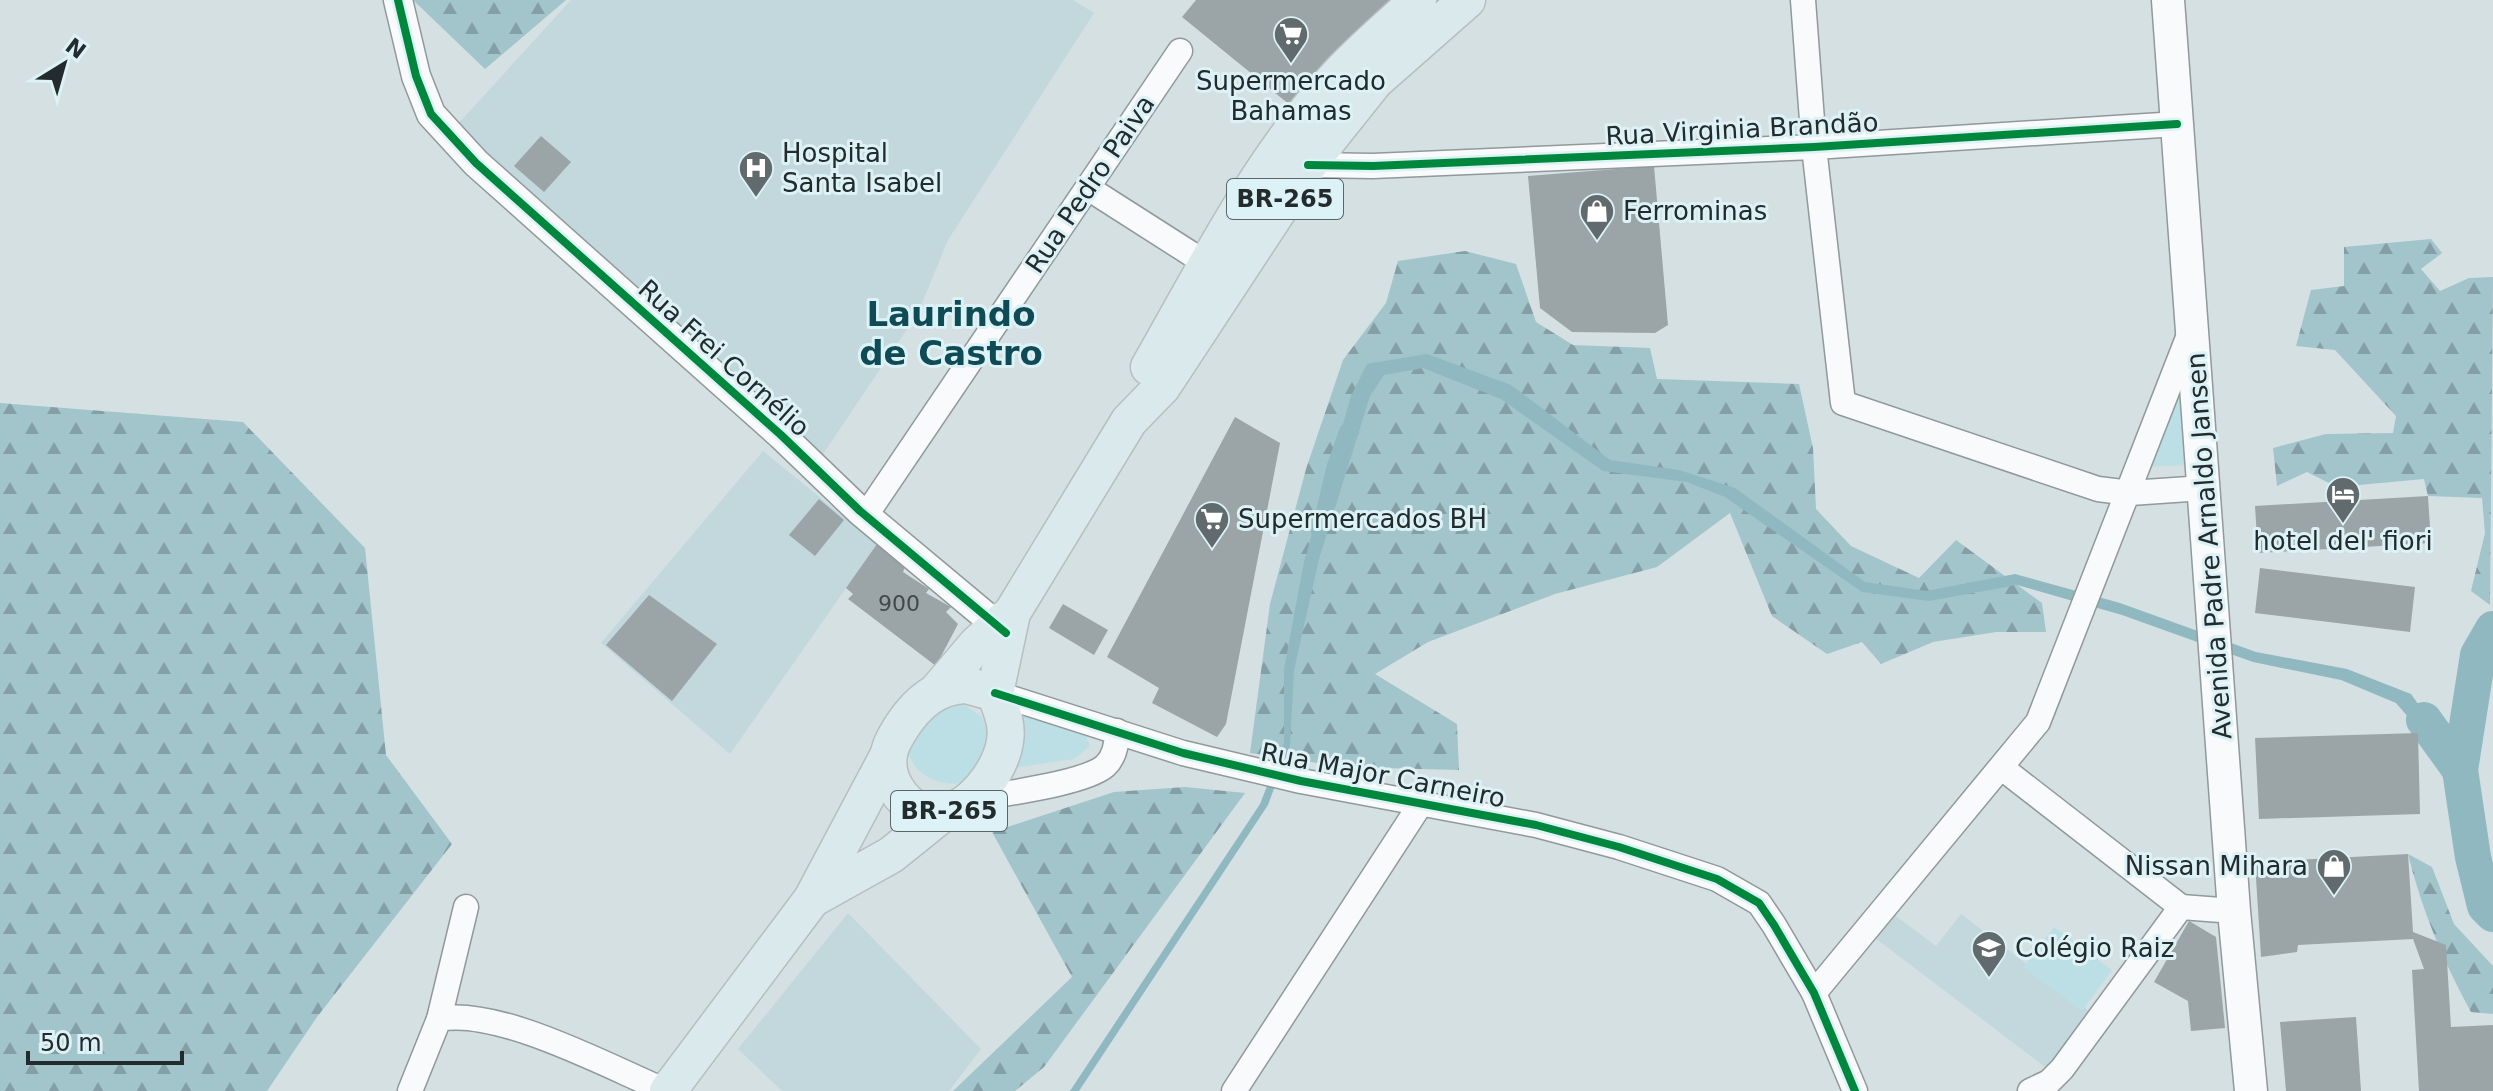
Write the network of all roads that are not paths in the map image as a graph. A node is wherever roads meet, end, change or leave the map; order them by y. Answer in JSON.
{"nodes":[{"id":1,"x":398,"y":0,"type":"edge"},
{"id":2,"x":1418,"y":0,"type":"edge"},
{"id":3,"x":1467,"y":0,"type":"edge"},
{"id":4,"x":1803,"y":0,"type":"edge"},
{"id":5,"x":2168,"y":0,"type":"edge"},
{"id":6,"x":1180,"y":51,"type":"dead end"},
{"id":7,"x":2177,"y":124,"type":"junction"},
{"id":8,"x":1814,"y":147,"type":"junction"},
{"id":9,"x":1308,"y":165,"type":"junction"},
{"id":10,"x":1088,"y":188,"type":"junction"},
{"id":11,"x":1207,"y":264,"type":"junction"},
{"id":12,"x":2193,"y":325,"type":"junction"},
{"id":13,"x":1129,"y":421,"type":"junction"},
{"id":14,"x":2204,"y":488,"type":"junction"},
{"id":15,"x":2130,"y":493,"type":"junction"},
{"id":16,"x":866,"y":515,"type":"junction"},
{"id":17,"x":993,"y":625,"type":"junction"},
{"id":18,"x":938,"y":690,"type":"junction"},
{"id":19,"x":995,"y":693,"type":"junction"},
{"id":20,"x":1117,"y":731,"type":"junction"},
{"id":21,"x":889,"y":754,"type":"junction"},
{"id":22,"x":2002,"y":768,"type":"junction"},
{"id":23,"x":1420,"y":805,"type":"junction"},
{"id":24,"x":956,"y":807,"type":"junction"},
{"id":25,"x":812,"y":899,"type":"junction"},
{"id":26,"x":466,"y":907,"type":"dead end"},
{"id":27,"x":2181,"y":907,"type":"junction"},
{"id":28,"x":2234,"y":911,"type":"junction"},
{"id":29,"x":1814,"y":993,"type":"junction"},
{"id":30,"x":439,"y":1019,"type":"junction"},
{"id":31,"x":410,"y":1091,"type":"edge"},
{"id":32,"x":667,"y":1091,"type":"edge"},
{"id":33,"x":1234,"y":1091,"type":"edge"},
{"id":34,"x":1855,"y":1091,"type":"edge"},
{"id":35,"x":2030,"y":1091,"type":"edge"},
{"id":36,"x":2251,"y":1091,"type":"edge"}],
"edges":[{"from":1,"to":16,"type":"street","name":"Rua Frei Cornélio"},
{"from":2,"to":11,"type":"main road","number":"BR-265"},
{"from":3,"to":9,"type":"main road","number":"BR-265"},
{"from":4,"to":8,"type":"street"},
{"from":5,"to":7,"type":"main road","name":"Avenida Padre Arnaldo Jansen"},
{"from":6,"to":10,"type":"street","name":"Rua Pedro Paiva"},
{"from":7,"to":8,"type":"street","name":"Rua Virginia Brandão"},
{"from":7,"to":12,"type":"main road","name":"Avenida Padre Arnaldo Jansen"},
{"from":8,"to":9,"type":"street","name":"Rua Virginia Brandão"},
{"from":8,"to":15,"type":"street"},
{"from":9,"to":13,"type":"main road","number":"BR-265"},
{"from":10,"to":11,"type":"street"},
{"from":10,"to":16,"type":"street","name":"Rua Pedro Paiva"},
{"from":11,"to":13,"type":"main road","number":"BR-265"},
{"from":12,"to":14,"type":"main road","name":"Avenida Padre Arnaldo Jansen"},
{"from":12,"to":15,"type":"street"},
{"from":13,"to":17,"type":"main road","number":"BR-265"},
{"from":14,"to":15,"type":"street"},
{"from":14,"to":28,"type":"main road","name":"Avenida Padre Arnaldo Jansen"},
{"from":15,"to":22,"type":"street"},
{"from":16,"to":17,"type":"street","name":"Rua Frei Cornélio"},
{"from":17,"to":18,"type":"main road","number":"BR-265"},
{"from":17,"to":19,"type":"main road","number":"BR-265"},
{"from":18,"to":19,"type":"main road"},
{"from":18,"to":21,"type":"main road","number":"BR-265"},
{"from":19,"to":20,"type":"street","name":"Rua Major Carneiro"},
{"from":19,"to":24,"type":"main road","number":"BR-265"},
{"from":20,"to":23,"type":"street","name":"Rua Major Carneiro"},
{"from":20,"to":24,"type":"street"},
{"from":21,"to":24,"type":"main road","number":"BR-265"},
{"from":21,"to":25,"type":"main road","number":"BR-265"},
{"from":22,"to":27,"type":"street"},
{"from":22,"to":29,"type":"street"},
{"from":23,"to":29,"type":"street","name":"Rua Major Carneiro"},
{"from":23,"to":33,"type":"street"},
{"from":24,"to":25,"type":"main road","number":"BR-265"},
{"from":25,"to":32,"type":"main road","number":"BR-265"},
{"from":26,"to":30,"type":"street"},
{"from":27,"to":28,"type":"street"},
{"from":27,"to":35,"type":"street"},
{"from":28,"to":36,"type":"main road","name":"Avenida Padre Arnaldo Jansen"},
{"from":29,"to":34,"type":"street"},
{"from":30,"to":31,"type":"street"},
{"from":30,"to":32,"type":"street"}]}
